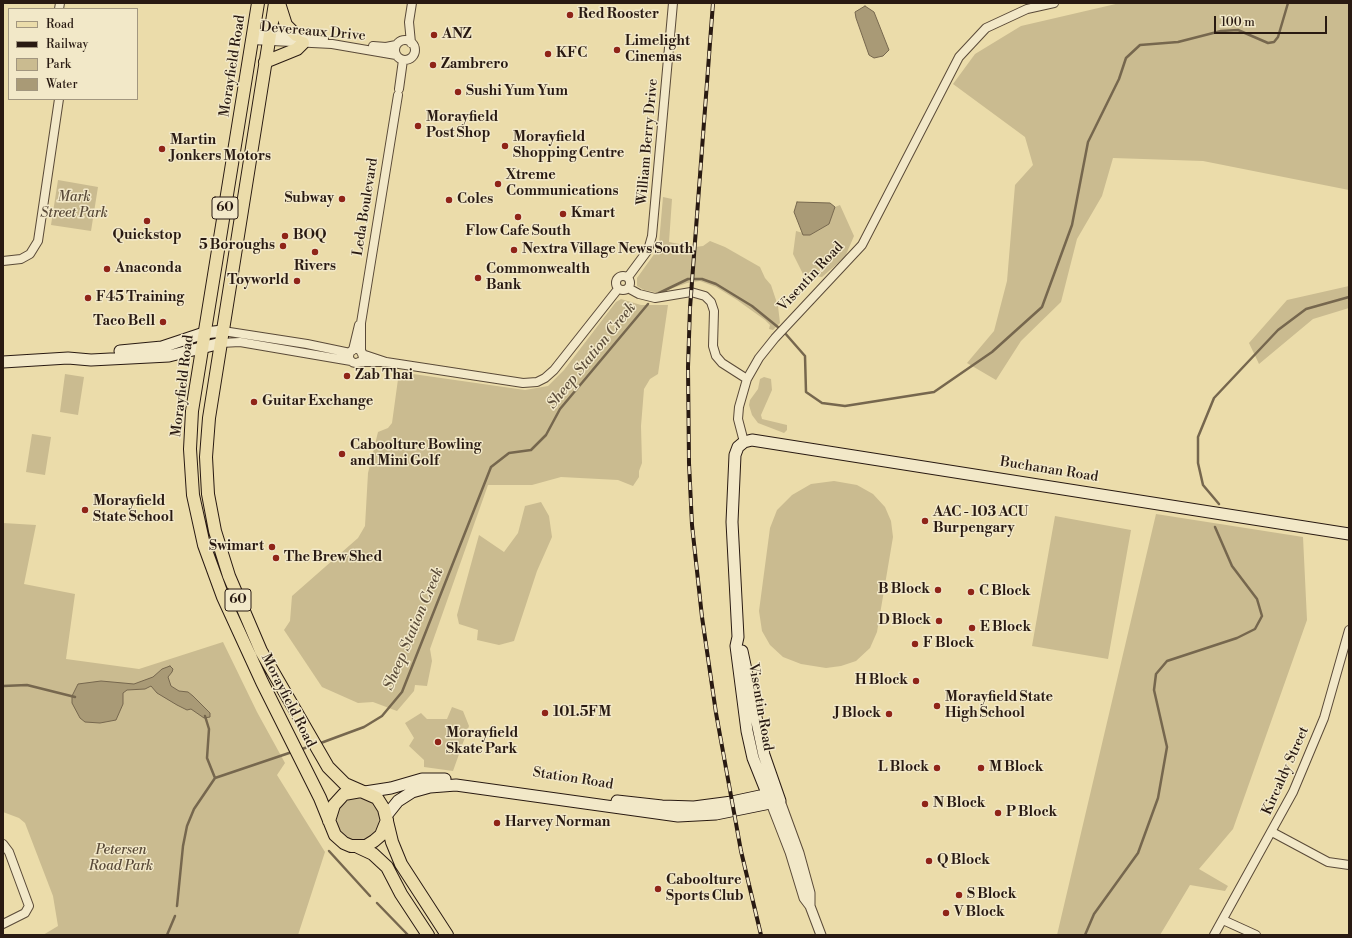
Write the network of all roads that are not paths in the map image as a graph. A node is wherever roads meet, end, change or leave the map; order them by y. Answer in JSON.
{"nodes":[{"id":1,"x":258,"y":3,"type":"edge"},
{"id":2,"x":275,"y":3,"type":"edge"},
{"id":3,"x":279,"y":3,"type":"edge"},
{"id":4,"x":412,"y":3,"type":"edge"},
{"id":5,"x":673,"y":3,"type":"edge"},
{"id":6,"x":1054,"y":3,"type":"edge"},
{"id":7,"x":409,"y":22,"type":"junction"},
{"id":8,"x":252,"y":36,"type":"junction"},
{"id":9,"x":269,"y":38,"type":"junction"},
{"id":10,"x":300,"y":39,"type":"junction"},
{"id":11,"x":399,"y":43,"type":"junction"},
{"id":12,"x":411,"y":43,"type":"junction"},
{"id":13,"x":399,"y":58,"type":"junction"},
{"id":14,"x":265,"y":62,"type":"junction"},
{"id":15,"x":59,"y":100,"type":"edge"},
{"id":16,"x":3,"y":261,"type":"edge"},
{"id":17,"x":628,"y":277,"type":"junction"},
{"id":18,"x":618,"y":288,"type":"junction"},
{"id":19,"x":628,"y":288,"type":"junction"},
{"id":20,"x":204,"y":333,"type":"junction"},
{"id":21,"x":222,"y":337,"type":"junction"},
{"id":22,"x":202,"y":348,"type":"junction"},
{"id":23,"x":356,"y":355,"type":"junction"},
{"id":24,"x":68,"y":358,"type":"junction"},
{"id":25,"x":3,"y":362,"type":"edge"},
{"id":26,"x":747,"y":379,"type":"junction"},
{"id":27,"x":744,"y":442,"type":"junction"},
{"id":28,"x":1349,"y":534,"type":"edge"},
{"id":29,"x":1349,"y":630,"type":"edge"},
{"id":30,"x":363,"y":791,"type":"junction"},
{"id":31,"x":774,"y":798,"type":"junction"},
{"id":32,"x":386,"y":818,"type":"junction"},
{"id":33,"x":329,"y":821,"type":"junction"},
{"id":34,"x":1272,"y":832,"type":"junction"},
{"id":35,"x":3,"y":844,"type":"edge"},
{"id":36,"x":358,"y":847,"type":"junction"},
{"id":37,"x":1349,"y":865,"type":"edge"},
{"id":38,"x":1223,"y":920,"type":"junction"},
{"id":39,"x":3,"y":924,"type":"edge"},
{"id":40,"x":428,"y":935,"type":"edge"},
{"id":41,"x":446,"y":935,"type":"edge"},
{"id":42,"x":821,"y":935,"type":"edge"},
{"id":43,"x":1214,"y":935,"type":"edge"},
{"id":44,"x":1256,"y":935,"type":"edge"}],
"edges":[{"from":1,"to":8,"type":"main road","name":"Morayfield Road","number":"60"},
{"from":2,"to":9,"type":"main road","name":"Morayfield Road","number":"60"},
{"from":3,"to":10,"type":"main road"},
{"from":4,"to":7,"type":"street"},
{"from":5,"to":17,"type":"street","name":"William Berry Drive"},
{"from":6,"to":26,"type":"street","name":"Visentin Road"},
{"from":7,"to":11,"type":"street"},
{"from":7,"to":12,"type":"street"},
{"from":8,"to":9,"type":"street","name":"Devereaux Drive"},
{"from":8,"to":20,"type":"main road","name":"Morayfield Road","number":"60"},
{"from":9,"to":10,"type":"street","name":"Devereaux Drive"},
{"from":9,"to":14,"type":"main road","name":"Morayfield Road","number":"60"},
{"from":10,"to":11,"type":"street","name":"Devereaux Drive"},
{"from":10,"to":13,"type":"street","name":"Devereaux Drive"},
{"from":10,"to":14,"type":"main road"},
{"from":11,"to":12,"type":"street"},
{"from":11,"to":13,"type":"street"},
{"from":12,"to":13,"type":"street"},
{"from":13,"to":23,"type":"street","name":"Leda Boulevard"},
{"from":14,"to":21,"type":"main road","name":"Morayfield Road","number":"60"},
{"from":15,"to":16,"type":"street"},
{"from":17,"to":18,"type":"street"},
{"from":17,"to":19,"type":"street"},
{"from":18,"to":19,"type":"street"},
{"from":18,"to":23,"type":"street"},
{"from":19,"to":26,"type":"street"},
{"from":20,"to":21,"type":"main road"},
{"from":20,"to":22,"type":"main road","name":"Morayfield Road","number":"60"},
{"from":20,"to":24,"type":"main road"},
{"from":21,"to":22,"type":"main road"},
{"from":21,"to":23,"type":"street"},
{"from":21,"to":23,"type":"street"},
{"from":21,"to":30,"type":"main road","name":"Morayfield Road","number":"60"},
{"from":22,"to":24,"type":"main road"},
{"from":22,"to":33,"type":"main road","name":"Morayfield Road","number":"60"},
{"from":24,"to":25,"type":"main road"},
{"from":26,"to":27,"type":"street","name":"Visentin Road"},
{"from":27,"to":28,"type":"main road","name":"Buchanan Road"},
{"from":27,"to":31,"type":"main road","name":"Visentin Road"},
{"from":29,"to":34,"type":"street","name":"Kircaldy Street"},
{"from":30,"to":31,"type":"main road","name":"Station Road"},
{"from":30,"to":32,"type":"main road","number":"60"},
{"from":30,"to":33,"type":"main road"},
{"from":31,"to":32,"type":"main road","name":"Station Road"},
{"from":31,"to":42,"type":"street"},
{"from":32,"to":36,"type":"main road"},
{"from":32,"to":41,"type":"main road","number":"60"},
{"from":33,"to":36,"type":"main road","number":"60"},
{"from":34,"to":37,"type":"street"},
{"from":34,"to":38,"type":"street","name":"Kircaldy Street"},
{"from":35,"to":39,"type":"street"},
{"from":36,"to":40,"type":"main road","number":"60"},
{"from":38,"to":43,"type":"street","name":"Kircaldy Street"},
{"from":38,"to":44,"type":"street"}]}
